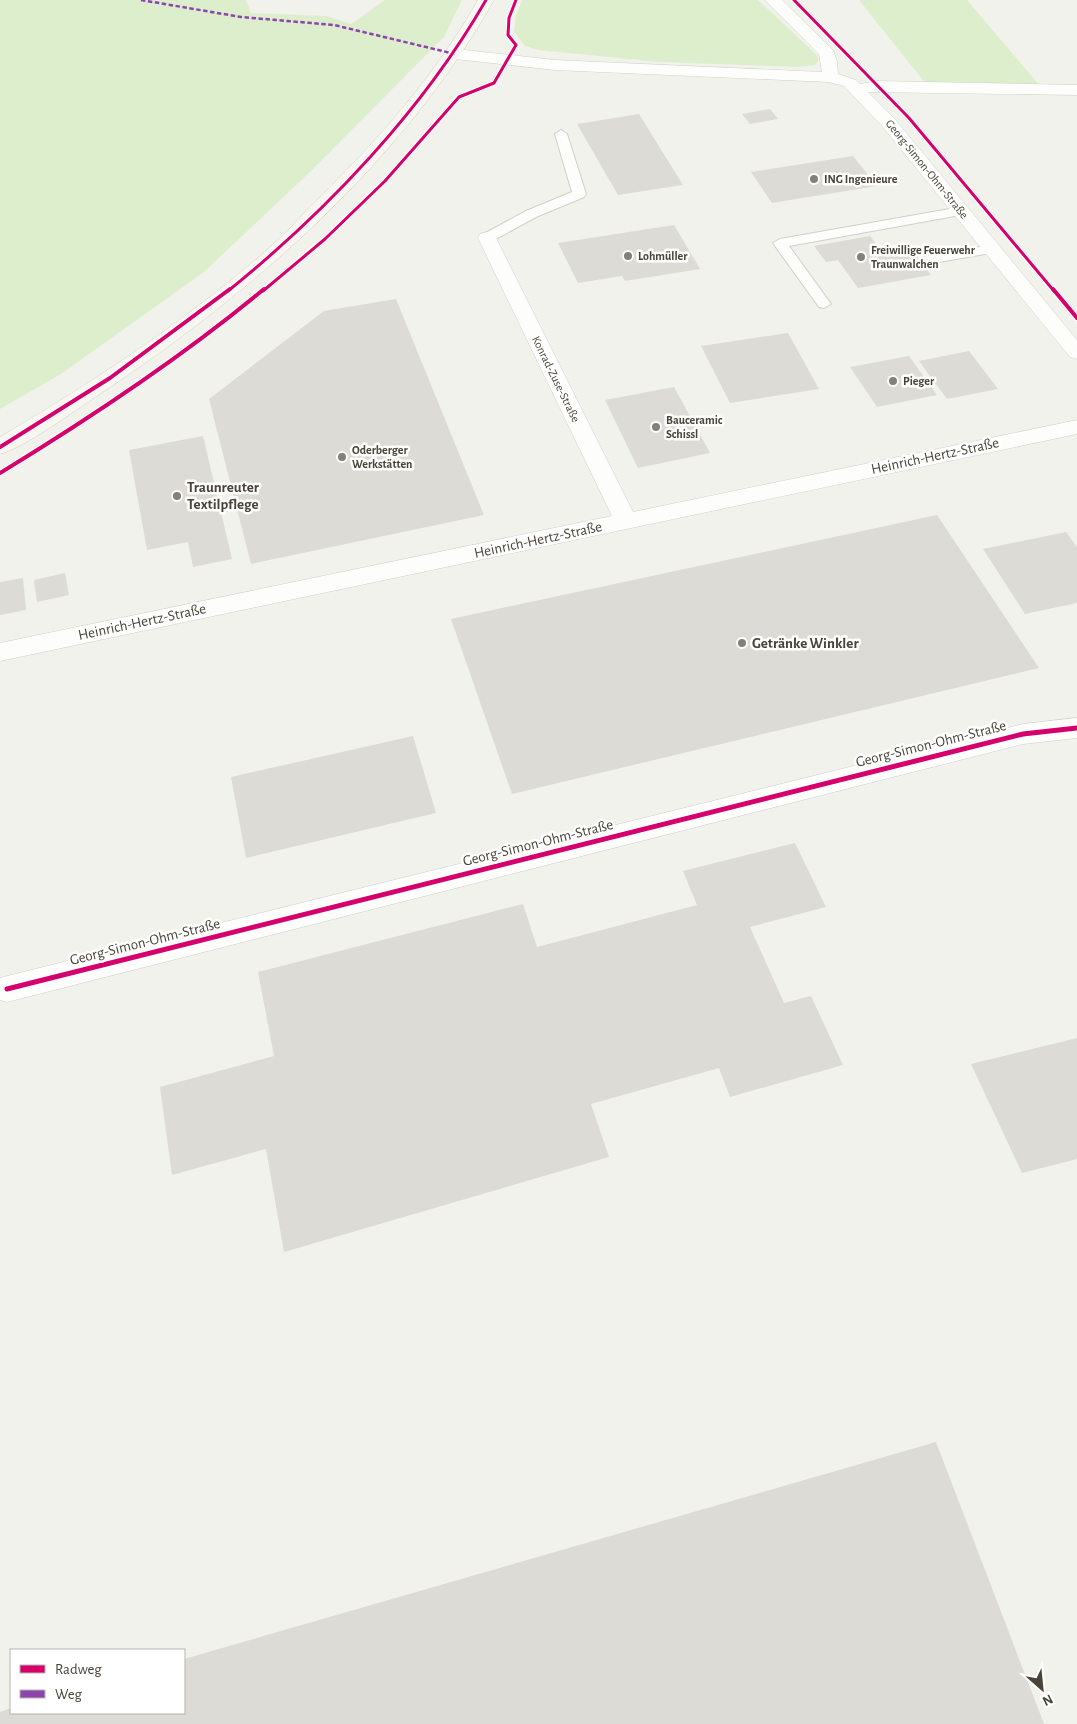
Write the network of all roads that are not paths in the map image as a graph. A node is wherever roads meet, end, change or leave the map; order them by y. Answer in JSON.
{"nodes":[{"id":1,"x":486,"y":0,"type":"edge"},
{"id":2,"x":773,"y":0,"type":"edge"},
{"id":3,"x":455,"y":54,"type":"junction"},
{"id":4,"x":830,"y":77,"type":"junction"},
{"id":5,"x":857,"y":89,"type":"junction"},
{"id":6,"x":1077,"y":90,"type":"edge"},
{"id":7,"x":561,"y":134,"type":"dead end"},
{"id":8,"x":961,"y":211,"type":"junction"},
{"id":9,"x":487,"y":238,"type":"joint"},
{"id":10,"x":992,"y":249,"type":"junction"},
{"id":11,"x":927,"y":260,"type":"dead end"},
{"id":12,"x":824,"y":304,"type":"dead end"},
{"id":13,"x":1077,"y":353,"type":"edge"},
{"id":14,"x":1077,"y":427,"type":"edge"},
{"id":15,"x":0,"y":447,"type":"edge"},
{"id":16,"x":626,"y":521,"type":"junction"},
{"id":17,"x":0,"y":652,"type":"edge"},
{"id":18,"x":1077,"y":728,"type":"edge"},
{"id":19,"x":6,"y":990,"type":"dead end"}],
"edges":[{"from":1,"to":3,"type":"street"},
{"from":2,"to":4,"type":"street"},
{"from":3,"to":4,"type":"street","name":"Georg-Simon-Ohm-Straße"},
{"from":3,"to":15,"type":"street"},
{"from":4,"to":5,"type":"street","name":"Georg-Simon-Ohm-Straße"},
{"from":5,"to":6,"type":"street"},
{"from":5,"to":8,"type":"street","name":"Georg-Simon-Ohm-Straße"},
{"from":7,"to":9,"type":"lane"},
{"from":8,"to":10,"type":"street","name":"Georg-Simon-Ohm-Straße"},
{"from":8,"to":12,"type":"lane"},
{"from":9,"to":16,"type":"street","name":"Konrad-Zuse-Straße"},
{"from":10,"to":11,"type":"lane"},
{"from":10,"to":13,"type":"street","name":"Georg-Simon-Ohm-Straße"},
{"from":14,"to":16,"type":"street","name":"Heinrich-Hertz-Straße"},
{"from":16,"to":17,"type":"street","name":"Heinrich-Hertz-Straße"},
{"from":18,"to":19,"type":"street","name":"Georg-Simon-Ohm-Straße"}]}
